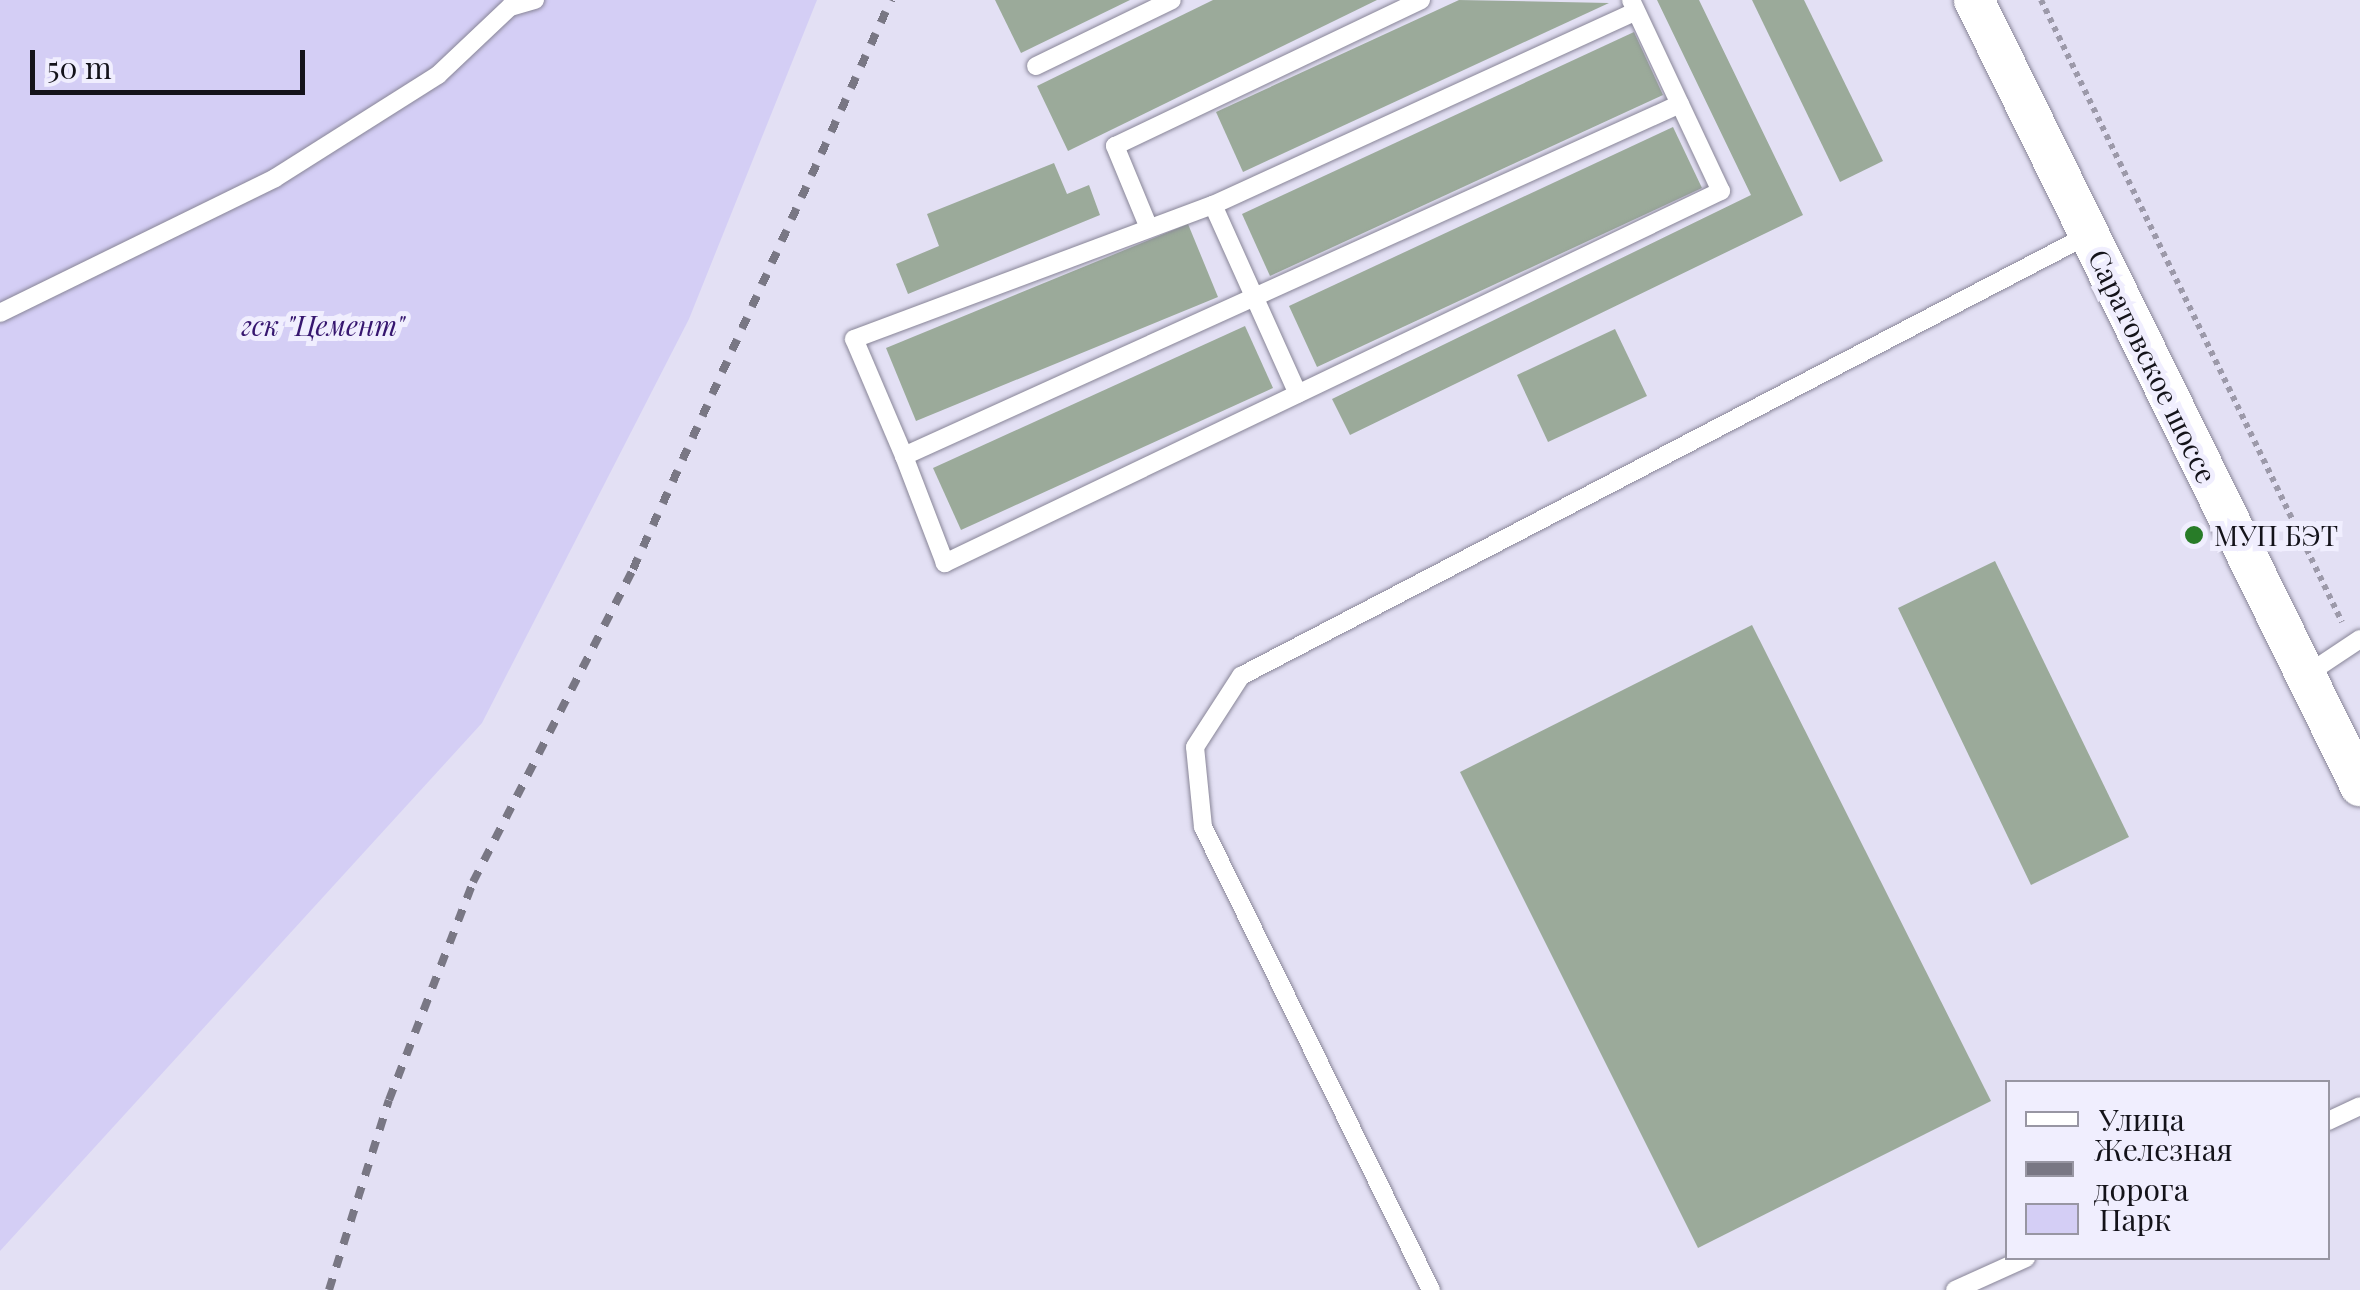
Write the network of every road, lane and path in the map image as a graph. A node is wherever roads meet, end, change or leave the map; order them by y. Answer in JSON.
{"nodes":[{"id":1,"x":535,"y":0,"type":"edge"},
{"id":2,"x":1172,"y":0,"type":"edge"},
{"id":3,"x":1420,"y":0,"type":"edge"},
{"id":4,"x":1974,"y":0,"type":"edge"},
{"id":5,"x":2041,"y":0,"type":"edge"},
{"id":6,"x":1634,"y":5,"type":"edge"},
{"id":7,"x":1036,"y":66,"type":"dead end"},
{"id":8,"x":1680,"y":104,"type":"junction"},
{"id":9,"x":1213,"y":204,"type":"junction"},
{"id":10,"x":1150,"y":228,"type":"junction"},
{"id":11,"x":2088,"y":235,"type":"junction"},
{"id":12,"x":1253,"y":300,"type":"junction"},
{"id":13,"x":0,"y":313,"type":"edge"},
{"id":14,"x":1298,"y":394,"type":"junction"},
{"id":15,"x":904,"y":456,"type":"junction"},
{"id":16,"x":2356,"y":642,"type":"edge"},
{"id":17,"x":2306,"y":676,"type":"junction"},
{"id":18,"x":2360,"y":786,"type":"edge"},
{"id":19,"x":2360,"y":1106,"type":"edge"},
{"id":20,"x":2330,"y":1120,"type":"edge"},
{"id":21,"x":2022,"y":1260,"type":"edge"},
{"id":22,"x":1431,"y":1290,"type":"edge"},
{"id":23,"x":1955,"y":1290,"type":"edge"}],
"edges":[{"from":1,"to":13,"type":"lane"},
{"from":2,"to":7,"type":"lane"},
{"from":3,"to":10,"type":"lane"},
{"from":4,"to":11,"type":"street","name":"Саратовское шоссе"},
{"from":5,"to":16,"type":"path"},
{"from":6,"to":8,"type":"lane"},
{"from":6,"to":9,"type":"lane"},
{"from":8,"to":12,"type":"lane"},
{"from":8,"to":14,"type":"lane"},
{"from":9,"to":10,"type":"lane"},
{"from":9,"to":12,"type":"lane"},
{"from":10,"to":15,"type":"lane"},
{"from":11,"to":17,"type":"street","name":"Саратовское шоссе"},
{"from":11,"to":22,"type":"lane"},
{"from":12,"to":14,"type":"lane"},
{"from":12,"to":15,"type":"lane"},
{"from":14,"to":15,"type":"lane"},
{"from":16,"to":17,"type":"lane"},
{"from":17,"to":18,"type":"street","name":"Саратовское шоссе"},
{"from":19,"to":20,"type":"lane"},
{"from":21,"to":23,"type":"lane"}]}
